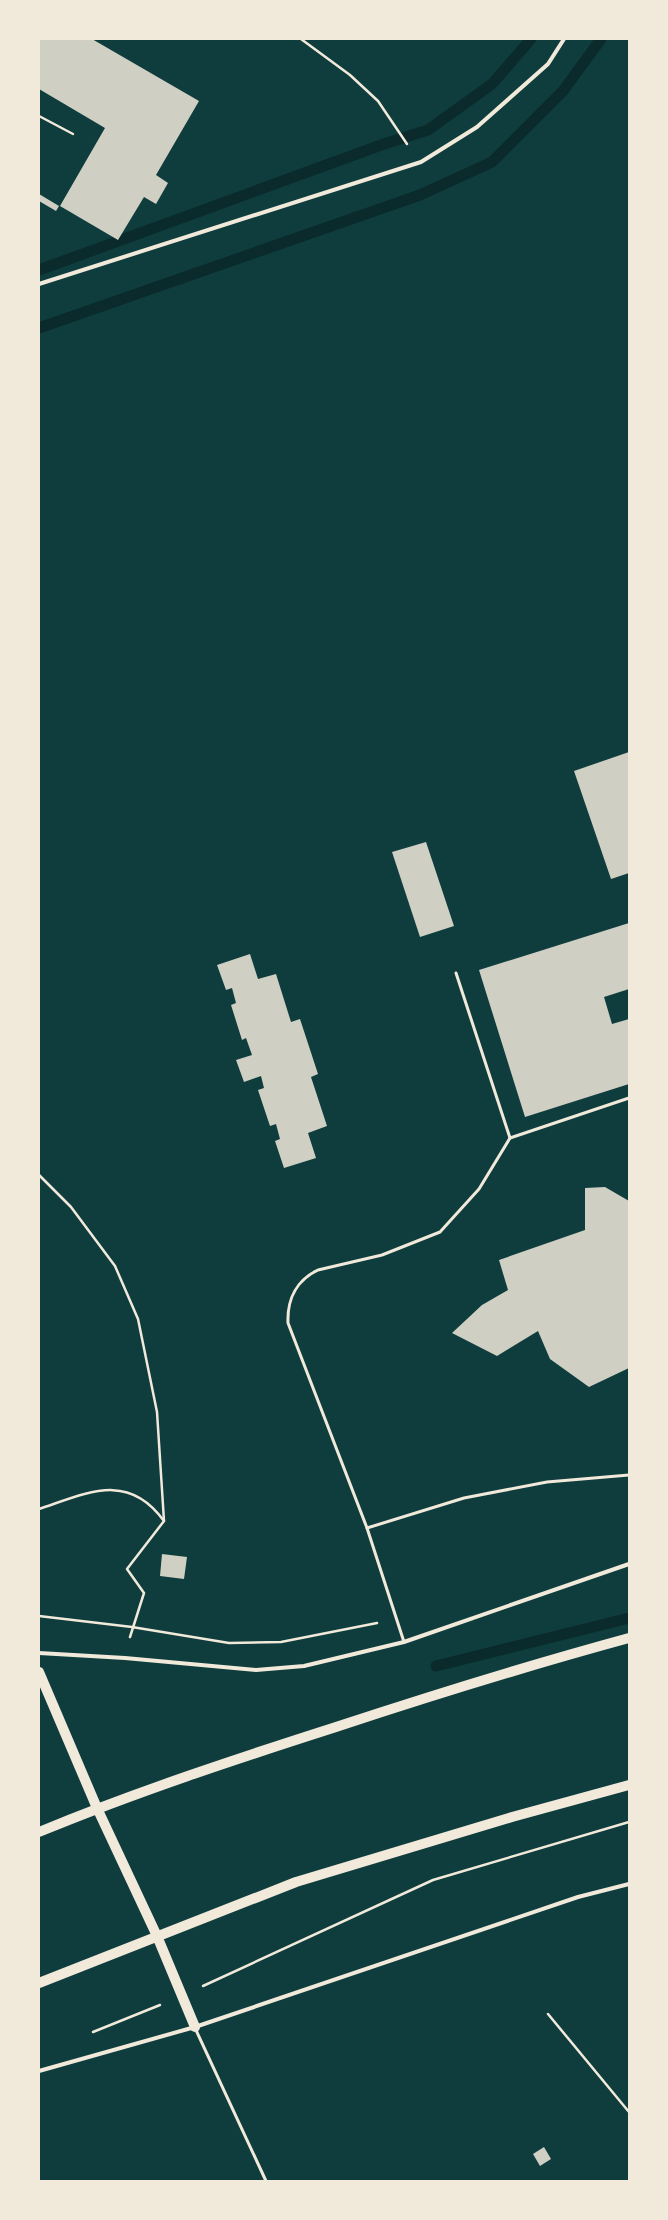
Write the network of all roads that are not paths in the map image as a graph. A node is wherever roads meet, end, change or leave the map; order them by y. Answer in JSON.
{"nodes":[{"id":1,"x":564,"y":39,"type":"edge"},
{"id":2,"x":39,"y":284,"type":"edge"},
{"id":3,"x":456,"y":973,"type":"dead end"},
{"id":4,"x":629,"y":1098,"type":"edge"},
{"id":5,"x":510,"y":1138,"type":"junction"},
{"id":6,"x":629,"y":1475,"type":"edge"},
{"id":7,"x":367,"y":1528,"type":"junction"},
{"id":8,"x":629,"y":1564,"type":"edge"},
{"id":9,"x":629,"y":1638,"type":"edge"},
{"id":10,"x":404,"y":1642,"type":"junction"},
{"id":11,"x":39,"y":1653,"type":"edge"},
{"id":12,"x":39,"y":1672,"type":"edge"},
{"id":13,"x":629,"y":1785,"type":"edge"},
{"id":14,"x":97,"y":1808,"type":"junction"},
{"id":15,"x":39,"y":1832,"type":"edge"},
{"id":16,"x":629,"y":1884,"type":"edge"},
{"id":17,"x":157,"y":1936,"type":"junction"},
{"id":18,"x":39,"y":1983,"type":"edge"},
{"id":19,"x":195,"y":2027,"type":"junction"},
{"id":20,"x":39,"y":2071,"type":"edge"},
{"id":21,"x":266,"y":2181,"type":"edge"}],
"edges":[{"from":1,"to":2,"type":"street"},
{"from":3,"to":5,"type":"lane"},
{"from":4,"to":5,"type":"lane"},
{"from":5,"to":7,"type":"lane"},
{"from":6,"to":7,"type":"lane"},
{"from":7,"to":10,"type":"lane"},
{"from":8,"to":10,"type":"street"},
{"from":9,"to":14,"type":"main road"},
{"from":10,"to":11,"type":"street"},
{"from":12,"to":14,"type":"main road"},
{"from":13,"to":17,"type":"main road"},
{"from":14,"to":15,"type":"main road"},
{"from":14,"to":17,"type":"main road"},
{"from":16,"to":19,"type":"street"},
{"from":17,"to":18,"type":"main road"},
{"from":17,"to":19,"type":"main road"},
{"from":19,"to":20,"type":"street"},
{"from":19,"to":21,"type":"lane"}]}
